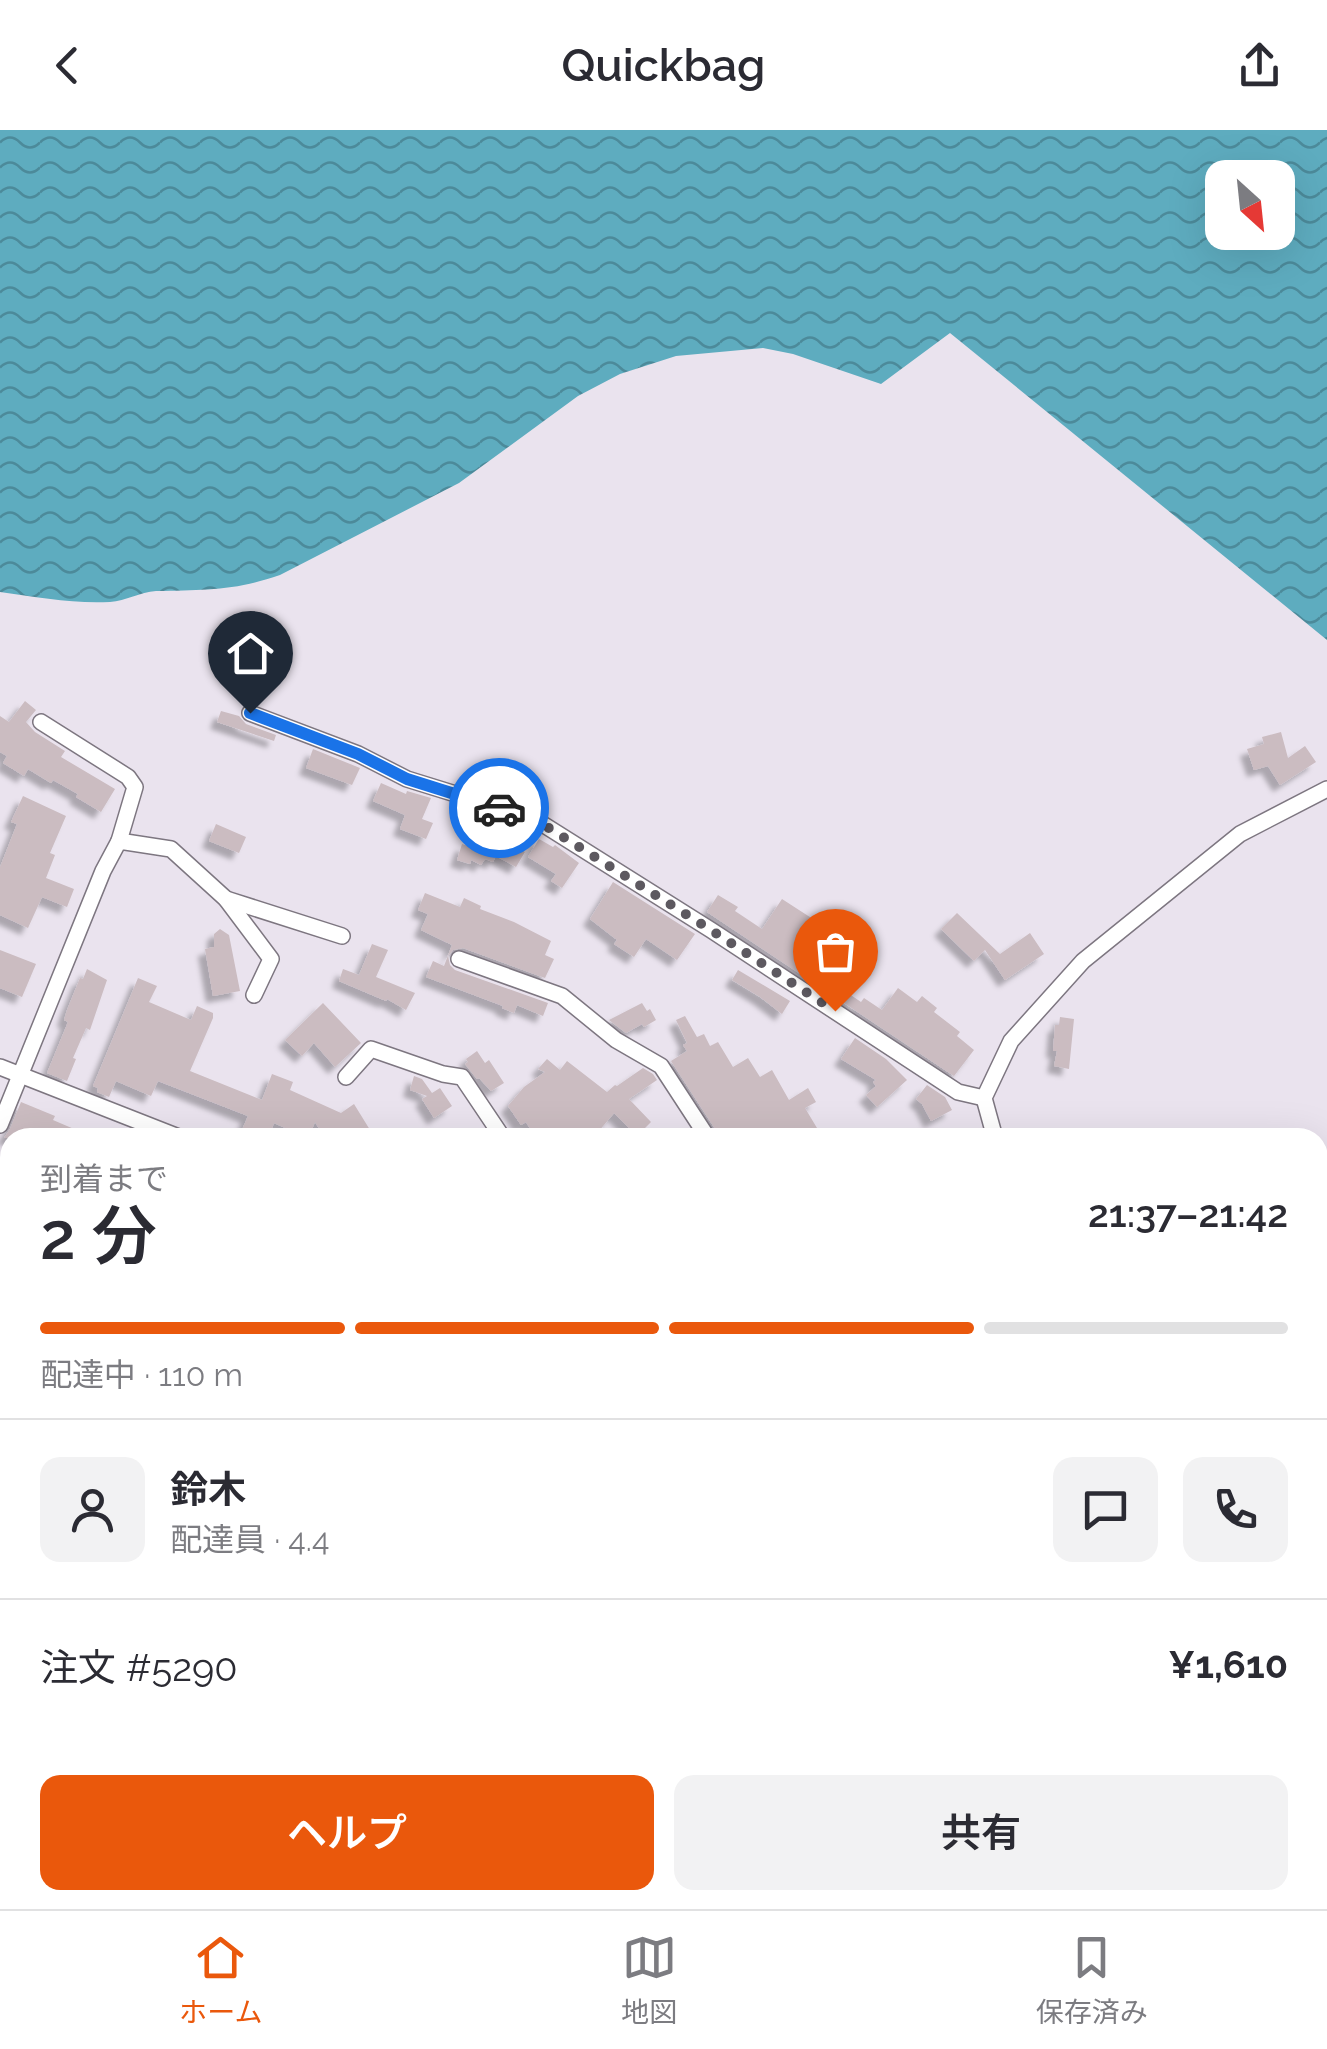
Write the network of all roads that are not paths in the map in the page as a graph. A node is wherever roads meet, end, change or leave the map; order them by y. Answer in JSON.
{"nodes":[{"id":1,"x":250,"y":713,"type":"dead end"},
{"id":2,"x":41,"y":722,"type":"dead end"},
{"id":3,"x":1327,"y":788,"type":"edge"},
{"id":4,"x":119,"y":841,"type":"junction"},
{"id":5,"x":226,"y":899,"type":"junction"},
{"id":6,"x":342,"y":936,"type":"dead end"},
{"id":7,"x":459,"y":959,"type":"dead end"},
{"id":8,"x":254,"y":995,"type":"dead end"},
{"id":9,"x":0,"y":1067,"type":"edge"},
{"id":10,"x":20,"y":1074,"type":"junction"},
{"id":11,"x":346,"y":1076,"type":"dead end"},
{"id":12,"x":984,"y":1098,"type":"junction"},
{"id":13,"x":0,"y":1125,"type":"edge"},
{"id":14,"x":156,"y":1128,"type":"edge"},
{"id":15,"x":496,"y":1128,"type":"edge"},
{"id":16,"x":701,"y":1128,"type":"edge"},
{"id":17,"x":992,"y":1128,"type":"edge"}],
"edges":[{"from":1,"to":12,"type":"street"},
{"from":2,"to":4,"type":"street"},
{"from":3,"to":12,"type":"street"},
{"from":4,"to":5,"type":"street"},
{"from":4,"to":10,"type":"street"},
{"from":5,"to":6,"type":"street"},
{"from":5,"to":8,"type":"street"},
{"from":7,"to":16,"type":"street"},
{"from":9,"to":10,"type":"street"},
{"from":10,"to":13,"type":"street"},
{"from":10,"to":14,"type":"street"},
{"from":11,"to":15,"type":"street"},
{"from":12,"to":17,"type":"street"}]}
